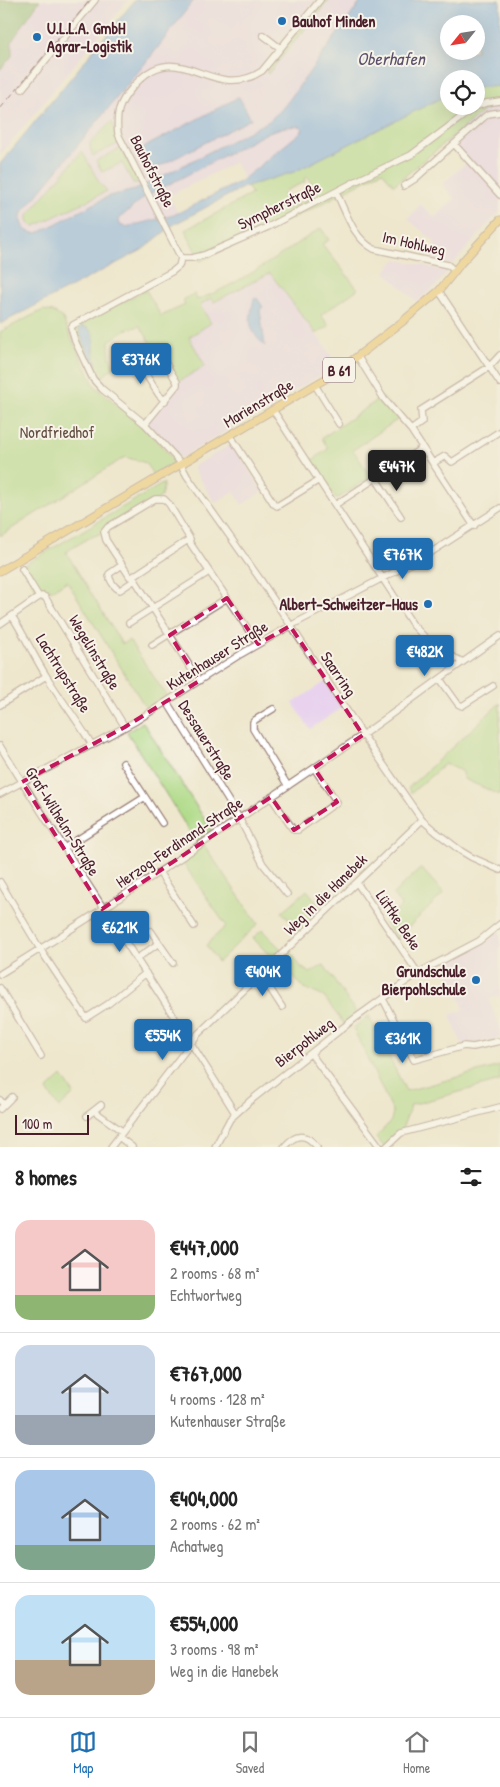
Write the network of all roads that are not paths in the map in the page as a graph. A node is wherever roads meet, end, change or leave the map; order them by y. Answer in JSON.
{"nodes":[{"id":1,"x":95,"y":0,"type":"edge"},
{"id":2,"x":320,"y":0,"type":"edge"},
{"id":3,"x":263,"y":35,"type":"dead end"},
{"id":4,"x":280,"y":48,"type":"junction"},
{"id":5,"x":22,"y":89,"type":"dead end"},
{"id":6,"x":500,"y":101,"type":"edge"},
{"id":7,"x":500,"y":112,"type":"edge"},
{"id":8,"x":454,"y":144,"type":"junction"},
{"id":9,"x":404,"y":186,"type":"dead end"},
{"id":10,"x":336,"y":192,"type":"junction"},
{"id":11,"x":500,"y":195,"type":"edge"},
{"id":12,"x":500,"y":220,"type":"edge"},
{"id":13,"x":181,"y":258,"type":"junction"},
{"id":14,"x":455,"y":271,"type":"junction"},
{"id":15,"x":439,"y":291,"type":"junction"},
{"id":16,"x":157,"y":349,"type":"dead end"},
{"id":17,"x":500,"y":355,"type":"edge"},
{"id":18,"x":134,"y":356,"type":"dead end"},
{"id":19,"x":358,"y":357,"type":"junction"},
{"id":20,"x":489,"y":367,"type":"junction"},
{"id":21,"x":500,"y":383,"type":"edge"},
{"id":22,"x":315,"y":385,"type":"junction"},
{"id":23,"x":164,"y":401,"type":"junction"},
{"id":24,"x":273,"y":410,"type":"junction"},
{"id":25,"x":145,"y":424,"type":"junction"},
{"id":26,"x":339,"y":424,"type":"dead end"},
{"id":27,"x":411,"y":430,"type":"junction"},
{"id":28,"x":500,"y":431,"type":"edge"},
{"id":29,"x":230,"y":435,"type":"junction"},
{"id":30,"x":422,"y":448,"type":"junction"},
{"id":31,"x":433,"y":463,"type":"junction"},
{"id":32,"x":181,"y":465,"type":"junction"},
{"id":33,"x":376,"y":479,"type":"junction"},
{"id":34,"x":319,"y":480,"type":"junction"},
{"id":35,"x":335,"y":505,"type":"junction"},
{"id":36,"x":500,"y":508,"type":"edge"},
{"id":37,"x":401,"y":517,"type":"dead end"},
{"id":38,"x":474,"y":526,"type":"junction"},
{"id":39,"x":188,"y":540,"type":"junction"},
{"id":40,"x":122,"y":565,"type":"junction"},
{"id":41,"x":22,"y":569,"type":"dead end"},
{"id":42,"x":0,"y":571,"type":"edge"},
{"id":43,"x":209,"y":572,"type":"junction"},
{"id":44,"x":134,"y":578,"type":"junction"},
{"id":45,"x":383,"y":579,"type":"junction"},
{"id":46,"x":39,"y":598,"type":"junction"},
{"id":47,"x":227,"y":598,"type":"junction"},
{"id":48,"x":153,"y":608,"type":"junction"},
{"id":49,"x":12,"y":616,"type":"junction"},
{"id":50,"x":129,"y":623,"type":"dead end"},
{"id":51,"x":0,"y":624,"type":"edge"},
{"id":52,"x":290,"y":626,"type":"junction"},
{"id":53,"x":170,"y":634,"type":"junction"},
{"id":54,"x":500,"y":636,"type":"edge"},
{"id":55,"x":258,"y":644,"type":"junction"},
{"id":56,"x":152,"y":645,"type":"dead end"},
{"id":57,"x":463,"y":662,"type":"junction"},
{"id":58,"x":46,"y":676,"type":"junction"},
{"id":59,"x":440,"y":679,"type":"junction"},
{"id":60,"x":199,"y":681,"type":"junction"},
{"id":61,"x":493,"y":686,"type":"dead end"},
{"id":62,"x":167,"y":702,"type":"junction"},
{"id":63,"x":0,"y":705,"type":"edge"},
{"id":64,"x":273,"y":709,"type":"dead end"},
{"id":65,"x":125,"y":728,"type":"junction"},
{"id":66,"x":363,"y":735,"type":"junction"},
{"id":67,"x":92,"y":745,"type":"junction"},
{"id":68,"x":0,"y":746,"type":"edge"},
{"id":69,"x":123,"y":763,"type":"dead end"},
{"id":70,"x":314,"y":768,"type":"junction"},
{"id":71,"x":22,"y":782,"type":"junction"},
{"id":72,"x":288,"y":786,"type":"junction"},
{"id":73,"x":0,"y":794,"type":"edge"},
{"id":74,"x":145,"y":797,"type":"junction"},
{"id":75,"x":271,"y":797,"type":"junction"},
{"id":76,"x":239,"y":818,"type":"junction"},
{"id":77,"x":422,"y":820,"type":"junction"},
{"id":78,"x":162,"y":823,"type":"dead end"},
{"id":79,"x":64,"y":848,"type":"junction"},
{"id":80,"x":500,"y":870,"type":"edge"},
{"id":81,"x":159,"y":872,"type":"junction"},
{"id":82,"x":0,"y":882,"type":"edge"},
{"id":83,"x":357,"y":883,"type":"junction"},
{"id":84,"x":287,"y":894,"type":"dead end"},
{"id":85,"x":102,"y":909,"type":"junction"},
{"id":86,"x":500,"y":924,"type":"edge"},
{"id":87,"x":194,"y":926,"type":"dead end"},
{"id":88,"x":151,"y":931,"type":"dead end"},
{"id":89,"x":159,"y":943,"type":"junction"},
{"id":90,"x":40,"y":949,"type":"junction"},
{"id":91,"x":136,"y":959,"type":"junction"},
{"id":92,"x":173,"y":963,"type":"dead end"},
{"id":93,"x":146,"y":973,"type":"junction"},
{"id":94,"x":418,"y":973,"type":"junction"},
{"id":95,"x":0,"y":974,"type":"edge"},
{"id":96,"x":259,"y":977,"type":"junction"},
{"id":97,"x":0,"y":988,"type":"edge"},
{"id":98,"x":383,"y":999,"type":"junction"},
{"id":99,"x":282,"y":1007,"type":"dead end"},
{"id":100,"x":191,"y":1041,"type":"junction"},
{"id":101,"x":500,"y":1041,"type":"edge"},
{"id":102,"x":312,"y":1054,"type":"junction"},
{"id":103,"x":41,"y":1056,"type":"dead end"},
{"id":104,"x":12,"y":1097,"type":"dead end"},
{"id":105,"x":1,"y":1105,"type":"edge"},
{"id":106,"x":102,"y":1105,"type":"dead end"},
{"id":107,"x":500,"y":1107,"type":"edge"},
{"id":108,"x":94,"y":1111,"type":"junction"},
{"id":109,"x":236,"y":1113,"type":"junction"},
{"id":110,"x":87,"y":1116,"type":"dead end"},
{"id":111,"x":120,"y":1134,"type":"junction"},
{"id":112,"x":111,"y":1147,"type":"edge"},
{"id":113,"x":132,"y":1147,"type":"edge"},
{"id":114,"x":215,"y":1147,"type":"edge"},
{"id":115,"x":284,"y":1147,"type":"edge"},
{"id":116,"x":317,"y":1147,"type":"edge"},
{"id":117,"x":380,"y":1147,"type":"edge"},
{"id":118,"x":386,"y":1147,"type":"edge"}],
"edges":[{"from":1,"to":5,"type":"street"},
{"from":2,"to":4,"type":"street","name":"Bauhofstraße"},
{"from":3,"to":4,"type":"street"},
{"from":4,"to":13,"type":"street","name":"Bauhofstraße"},
{"from":6,"to":10,"type":"street","name":"Sympherstraße"},
{"from":7,"to":8,"type":"street"},
{"from":8,"to":9,"type":"street"},
{"from":8,"to":11,"type":"street"},
{"from":10,"to":13,"type":"street","name":"Sympherstraße"},
{"from":10,"to":14,"type":"street","name":"Im Hohlweg"},
{"from":12,"to":14,"type":"main road","name":"Marienstraße","number":"B 61"},
{"from":13,"to":25,"type":"street","name":"Saarring"},
{"from":14,"to":15,"type":"main road","name":"Marienstraße","number":"B 61"},
{"from":15,"to":19,"type":"main road","name":"Marienstraße","number":"B 61"},
{"from":15,"to":20,"type":"street"},
{"from":16,"to":23,"type":"street"},
{"from":17,"to":20,"type":"street"},
{"from":18,"to":23,"type":"street"},
{"from":19,"to":22,"type":"main road","name":"Marienstraße","number":"B 61"},
{"from":19,"to":27,"type":"street"},
{"from":20,"to":21,"type":"street"},
{"from":20,"to":27,"type":"street"},
{"from":22,"to":24,"type":"main road","name":"Marienstraße","number":"B 61"},
{"from":22,"to":26,"type":"street"},
{"from":23,"to":25,"type":"street"},
{"from":24,"to":29,"type":"main road","name":"Marienstraße","number":"B 61"},
{"from":24,"to":34,"type":"street"},
{"from":25,"to":32,"type":"street","name":"Saarring"},
{"from":27,"to":30,"type":"street"},
{"from":28,"to":31,"type":"street"},
{"from":29,"to":32,"type":"main road","name":"Marienstraße","number":"B 61"},
{"from":29,"to":34,"type":"street"},
{"from":30,"to":31,"type":"street"},
{"from":30,"to":33,"type":"street"},
{"from":31,"to":38,"type":"street"},
{"from":32,"to":42,"type":"main road","name":"Marienstraße","number":"B 61"},
{"from":32,"to":52,"type":"street","name":"Saarring"},
{"from":33,"to":35,"type":"street"},
{"from":33,"to":37,"type":"street"},
{"from":34,"to":35,"type":"street"},
{"from":35,"to":45,"type":"street"},
{"from":36,"to":38,"type":"street","name":"Kutenhauser Straße"},
{"from":38,"to":45,"type":"street","name":"Kutenhauser Straße"},
{"from":39,"to":40,"type":"street"},
{"from":39,"to":43,"type":"street"},
{"from":39,"to":44,"type":"street"},
{"from":40,"to":44,"type":"street"},
{"from":40,"to":44,"type":"street"},
{"from":41,"to":46,"type":"street"},
{"from":43,"to":47,"type":"street"},
{"from":43,"to":48,"type":"street"},
{"from":44,"to":48,"type":"street"},
{"from":45,"to":52,"type":"street","name":"Kutenhauser Straße"},
{"from":45,"to":57,"type":"street"},
{"from":46,"to":49,"type":"street"},
{"from":46,"to":65,"type":"street","name":"Wegelinstraße"},
{"from":47,"to":53,"type":"street"},
{"from":47,"to":55,"type":"street"},
{"from":48,"to":50,"type":"street"},
{"from":48,"to":53,"type":"street"},
{"from":49,"to":51,"type":"street"},
{"from":49,"to":58,"type":"street","name":"Lachtrupstraße"},
{"from":52,"to":55,"type":"street","name":"Kutenhauser Straße"},
{"from":52,"to":66,"type":"street","name":"Saarring"},
{"from":53,"to":56,"type":"street"},
{"from":53,"to":60,"type":"street"},
{"from":54,"to":57,"type":"street","name":"Herzog-Ferdinand-Straße"},
{"from":55,"to":60,"type":"street","name":"Kutenhauser Straße"},
{"from":57,"to":59,"type":"street","name":"Herzog-Ferdinand-Straße"},
{"from":58,"to":63,"type":"street"},
{"from":58,"to":67,"type":"street","name":"Lachtrupstraße"},
{"from":59,"to":61,"type":"street"},
{"from":59,"to":66,"type":"street","name":"Herzog-Ferdinand-Straße"},
{"from":60,"to":62,"type":"street","name":"Kutenhauser Straße"},
{"from":62,"to":65,"type":"street","name":"Kutenhauser Straße"},
{"from":62,"to":76,"type":"street","name":"Dessauerstraße"},
{"from":64,"to":72,"type":"street"},
{"from":65,"to":67,"type":"street","name":"Kutenhauser Straße"},
{"from":66,"to":70,"type":"street","name":"Herzog-Ferdinand-Straße"},
{"from":66,"to":77,"type":"street","name":"Saarring"},
{"from":67,"to":71,"type":"street","name":"Kutenhauser Straße"},
{"from":68,"to":71,"type":"street","name":"Graf-Wilhelm-Straße"},
{"from":69,"to":74,"type":"street"},
{"from":70,"to":72,"type":"street","name":"Herzog-Ferdinand-Straße"},
{"from":70,"to":75,"type":"street"},
{"from":71,"to":73,"type":"street","name":"Kutenhauser Straße"},
{"from":71,"to":79,"type":"street","name":"Graf-Wilhelm-Straße"},
{"from":72,"to":75,"type":"street","name":"Herzog-Ferdinand-Straße"},
{"from":74,"to":78,"type":"street"},
{"from":74,"to":79,"type":"street"},
{"from":75,"to":76,"type":"street","name":"Herzog-Ferdinand-Straße"},
{"from":76,"to":81,"type":"street","name":"Herzog-Ferdinand-Straße"},
{"from":76,"to":84,"type":"street","name":"Dessauerstraße"},
{"from":77,"to":80,"type":"street","name":"Saarring"},
{"from":77,"to":83,"type":"street","name":"Weg in die Hanebek"},
{"from":79,"to":85,"type":"street","name":"Graf-Wilhelm-Straße"},
{"from":81,"to":85,"type":"street","name":"Herzog-Ferdinand-Straße"},
{"from":81,"to":87,"type":"street"},
{"from":82,"to":90,"type":"street"},
{"from":83,"to":94,"type":"street","name":"Lüttke Beke"},
{"from":83,"to":96,"type":"street","name":"Weg in die Hanebek"},
{"from":85,"to":90,"type":"street","name":"Herzog-Ferdinand-Straße"},
{"from":85,"to":91,"type":"street","name":"Graf-Wilhelm-Straße"},
{"from":86,"to":94,"type":"street","name":"Bierpohlweg"},
{"from":88,"to":89,"type":"street"},
{"from":89,"to":91,"type":"street"},
{"from":89,"to":92,"type":"street"},
{"from":90,"to":93,"type":"street"},
{"from":90,"to":95,"type":"street","name":"Herzog-Ferdinand-Straße"},
{"from":91,"to":93,"type":"street","name":"Graf-Wilhelm-Straße"},
{"from":93,"to":100,"type":"street","name":"Graf-Wilhelm-Straße"},
{"from":94,"to":98,"type":"street","name":"Bierpohlweg"},
{"from":96,"to":99,"type":"street"},
{"from":96,"to":100,"type":"street","name":"Weg in die Hanebek"},
{"from":97,"to":103,"type":"street"},
{"from":98,"to":101,"type":"street"},
{"from":98,"to":102,"type":"street","name":"Bierpohlweg"},
{"from":100,"to":109,"type":"street","name":"Graf-Wilhelm-Straße"},
{"from":100,"to":111,"type":"street","name":"Weg in die Hanebek"},
{"from":102,"to":109,"type":"street","name":"Bierpohlweg"},
{"from":102,"to":117,"type":"street"},
{"from":104,"to":105,"type":"street"},
{"from":106,"to":108,"type":"street"},
{"from":107,"to":118,"type":"street"},
{"from":108,"to":110,"type":"street"},
{"from":108,"to":111,"type":"street"},
{"from":109,"to":114,"type":"street","name":"Bierpohlweg"},
{"from":111,"to":112,"type":"street","name":"Weg in die Hanebek"},
{"from":111,"to":113,"type":"street"},
{"from":115,"to":116,"type":"street"}]}
